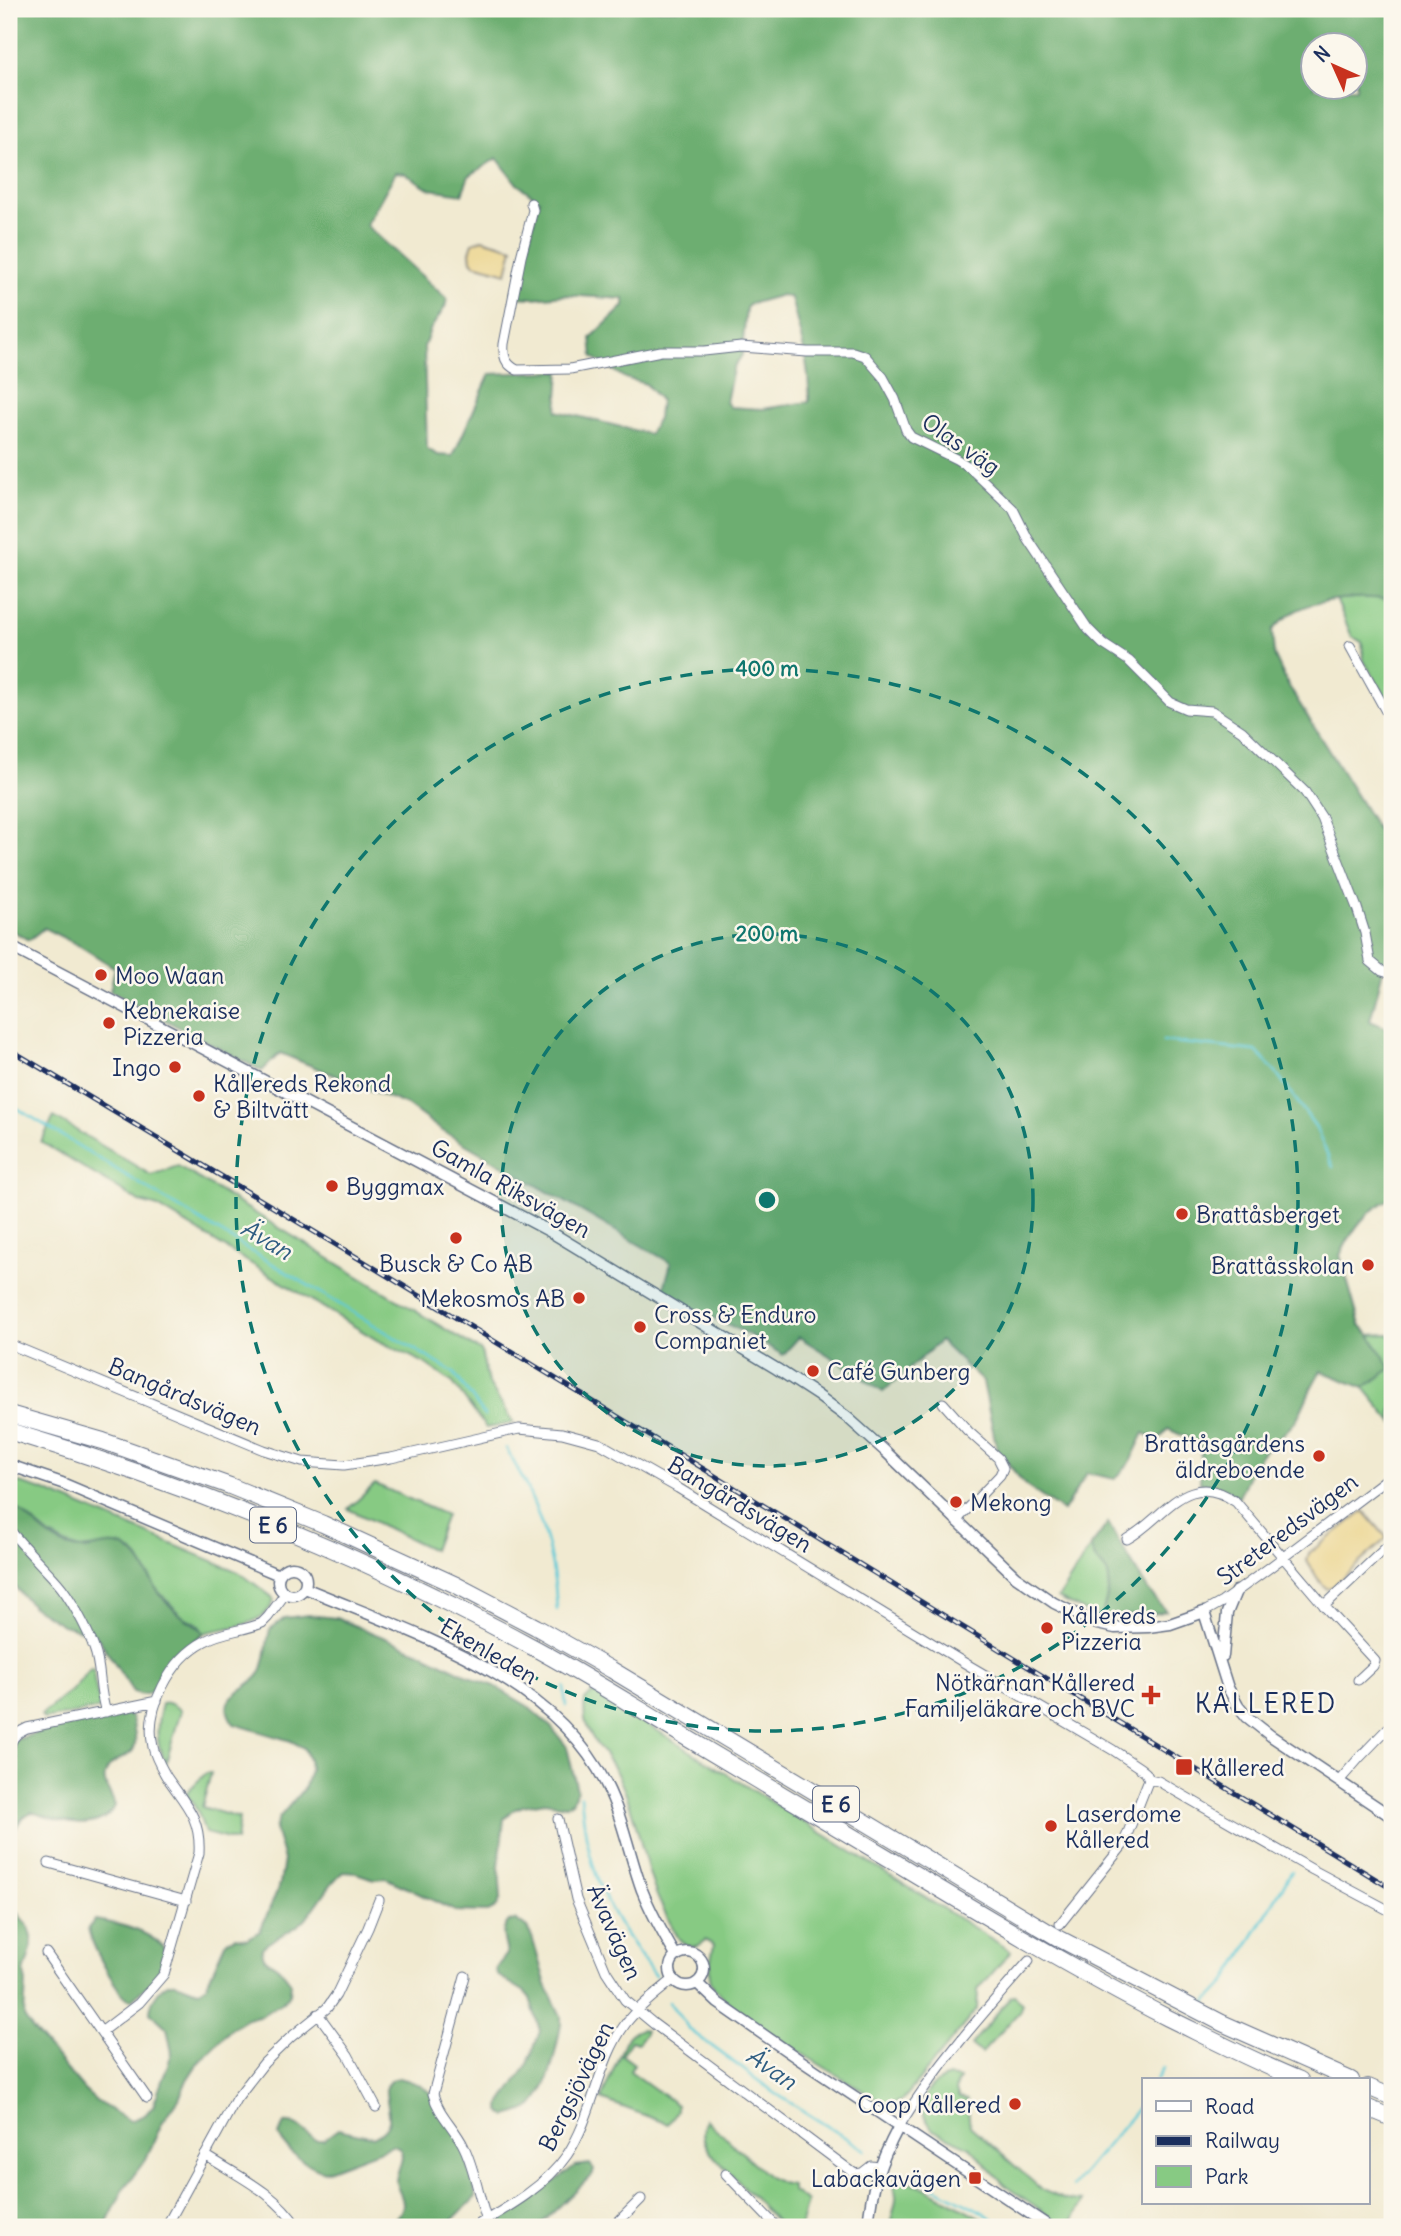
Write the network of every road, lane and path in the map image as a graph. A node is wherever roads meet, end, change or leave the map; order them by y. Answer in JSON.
{"nodes":[{"id":1,"x":531,"y":203,"type":"dead end"},
{"id":2,"x":1350,"y":646,"type":"dead end"},
{"id":3,"x":1392,"y":722,"type":"edge"},
{"id":4,"x":9,"y":946,"type":"edge"},
{"id":5,"x":1392,"y":974,"type":"edge"},
{"id":6,"x":9,"y":1344,"type":"edge"},
{"id":7,"x":9,"y":1404,"type":"edge"},
{"id":8,"x":943,"y":1404,"type":"dead end"},
{"id":9,"x":9,"y":1414,"type":"edge"},
{"id":10,"x":9,"y":1431,"type":"edge"},
{"id":11,"x":103,"y":1441,"type":"junction"},
{"id":12,"x":9,"y":1465,"type":"edge"},
{"id":13,"x":1392,"y":1475,"type":"edge"},
{"id":14,"x":956,"y":1521,"type":"junction"},
{"id":15,"x":9,"y":1529,"type":"edge"},
{"id":16,"x":1128,"y":1539,"type":"dead end"},
{"id":17,"x":1392,"y":1542,"type":"edge"},
{"id":18,"x":1283,"y":1558,"type":"junction"},
{"id":19,"x":279,"y":1575,"type":"junction"},
{"id":20,"x":305,"y":1588,"type":"junction"},
{"id":21,"x":1236,"y":1591,"type":"junction"},
{"id":22,"x":285,"y":1594,"type":"junction"},
{"id":23,"x":1324,"y":1606,"type":"junction"},
{"id":24,"x":1204,"y":1612,"type":"junction"},
{"id":25,"x":1222,"y":1665,"type":"junction"},
{"id":26,"x":1358,"y":1680,"type":"dead end"},
{"id":27,"x":157,"y":1701,"type":"junction"},
{"id":28,"x":106,"y":1712,"type":"junction"},
{"id":29,"x":1392,"y":1724,"type":"edge"},
{"id":30,"x":9,"y":1744,"type":"edge"},
{"id":31,"x":9,"y":1755,"type":"edge"},
{"id":32,"x":1149,"y":1779,"type":"junction"},
{"id":33,"x":1339,"y":1782,"type":"junction"},
{"id":34,"x":1392,"y":1817,"type":"edge"},
{"id":35,"x":558,"y":1819,"type":"dead end"},
{"id":36,"x":49,"y":1863,"type":"dead end"},
{"id":37,"x":379,"y":1900,"type":"dead end"},
{"id":38,"x":186,"y":1901,"type":"junction"},
{"id":39,"x":1392,"y":1912,"type":"edge"},
{"id":40,"x":1060,"y":1923,"type":"dead end"},
{"id":41,"x":46,"y":1953,"type":"dead end"},
{"id":42,"x":676,"y":1956,"type":"junction"},
{"id":43,"x":1029,"y":1961,"type":"dead end"},
{"id":44,"x":466,"y":1976,"type":"dead end"},
{"id":45,"x":674,"y":1979,"type":"junction"},
{"id":46,"x":697,"y":1983,"type":"junction"},
{"id":47,"x":637,"y":2010,"type":"junction"},
{"id":48,"x":318,"y":2014,"type":"junction"},
{"id":49,"x":101,"y":2032,"type":"junction"},
{"id":50,"x":1296,"y":2078,"type":"edge"},
{"id":51,"x":1347,"y":2078,"type":"edge"},
{"id":52,"x":1370,"y":2088,"type":"edge"},
{"id":53,"x":1392,"y":2097,"type":"edge"},
{"id":54,"x":147,"y":2098,"type":"dead end"},
{"id":55,"x":376,"y":2106,"type":"dead end"},
{"id":56,"x":1370,"y":2109,"type":"edge"},
{"id":57,"x":1392,"y":2118,"type":"edge"},
{"id":58,"x":898,"y":2127,"type":"junction"},
{"id":59,"x":205,"y":2155,"type":"junction"},
{"id":60,"x":879,"y":2167,"type":"junction"},
{"id":61,"x":726,"y":2174,"type":"dead end"},
{"id":62,"x":641,"y":2199,"type":"dead end"},
{"id":63,"x":488,"y":2224,"type":"edge"},
{"id":64,"x":166,"y":2227,"type":"edge"},
{"id":65,"x":296,"y":2227,"type":"edge"},
{"id":66,"x":474,"y":2227,"type":"edge"},
{"id":67,"x":613,"y":2227,"type":"edge"},
{"id":68,"x":777,"y":2227,"type":"edge"},
{"id":69,"x":869,"y":2227,"type":"edge"},
{"id":70,"x":1050,"y":2227,"type":"edge"}],
"edges":[{"from":1,"to":5,"type":"street","name":"Olas väg"},
{"from":2,"to":3,"type":"street"},
{"from":4,"to":14,"type":"street","name":"Gamla Riksvägen"},
{"from":6,"to":32,"type":"street","name":"Bangårdsvägen"},
{"from":7,"to":11,"type":"highway","number":"E 6"},
{"from":8,"to":14,"type":"street"},
{"from":9,"to":11,"type":"highway","number":"E 6"},
{"from":10,"to":50,"type":"highway","number":"E 6"},
{"from":11,"to":51,"type":"highway","number":"E 6"},
{"from":12,"to":19,"type":"street","name":"Ekenleden"},
{"from":13,"to":18,"type":"street","name":"Streteredsvägen"},
{"from":14,"to":24,"type":"street","name":"Gamla Riksvägen"},
{"from":15,"to":28,"type":"street"},
{"from":16,"to":18,"type":"street"},
{"from":17,"to":23,"type":"street"},
{"from":18,"to":21,"type":"street","name":"Streteredsvägen"},
{"from":18,"to":23,"type":"street"},
{"from":19,"to":20,"type":"street","name":"Ekenleden"},
{"from":19,"to":22,"type":"street"},
{"from":20,"to":22,"type":"street"},
{"from":20,"to":42,"type":"street","name":"Ekenleden"},
{"from":21,"to":24,"type":"street","name":"Streteredsvägen"},
{"from":21,"to":25,"type":"street"},
{"from":22,"to":27,"type":"street"},
{"from":23,"to":26,"type":"street"},
{"from":24,"to":25,"type":"street"},
{"from":25,"to":33,"type":"street"},
{"from":27,"to":28,"type":"street"},
{"from":27,"to":38,"type":"street"},
{"from":28,"to":30,"type":"street"},
{"from":29,"to":33,"type":"street"},
{"from":30,"to":31,"type":"street"},
{"from":32,"to":39,"type":"street","name":"Bangårdsvägen"},
{"from":32,"to":40,"type":"street"},
{"from":33,"to":34,"type":"street"},
{"from":35,"to":47,"type":"street","name":"Ävavägen"},
{"from":36,"to":38,"type":"street"},
{"from":37,"to":48,"type":"street"},
{"from":38,"to":49,"type":"street"},
{"from":41,"to":49,"type":"street"},
{"from":42,"to":45,"type":"street"},
{"from":42,"to":46,"type":"street"},
{"from":43,"to":58,"type":"street"},
{"from":44,"to":63,"type":"street"},
{"from":45,"to":46,"type":"street"},
{"from":45,"to":47,"type":"street","name":"Bergsjövägen"},
{"from":46,"to":58,"type":"street"},
{"from":47,"to":60,"type":"street","name":"Ävavägen"},
{"from":47,"to":63,"type":"street","name":"Bergsjövägen"},
{"from":48,"to":55,"type":"street"},
{"from":48,"to":59,"type":"street"},
{"from":49,"to":54,"type":"street"},
{"from":52,"to":53,"type":"highway"},
{"from":56,"to":57,"type":"highway"},
{"from":58,"to":60,"type":"street"},
{"from":58,"to":70,"type":"street"},
{"from":59,"to":64,"type":"street"},
{"from":59,"to":65,"type":"street"},
{"from":60,"to":69,"type":"street"},
{"from":61,"to":68,"type":"street"},
{"from":62,"to":67,"type":"street"},
{"from":63,"to":66,"type":"street","name":"Bergsjövägen"}]}
